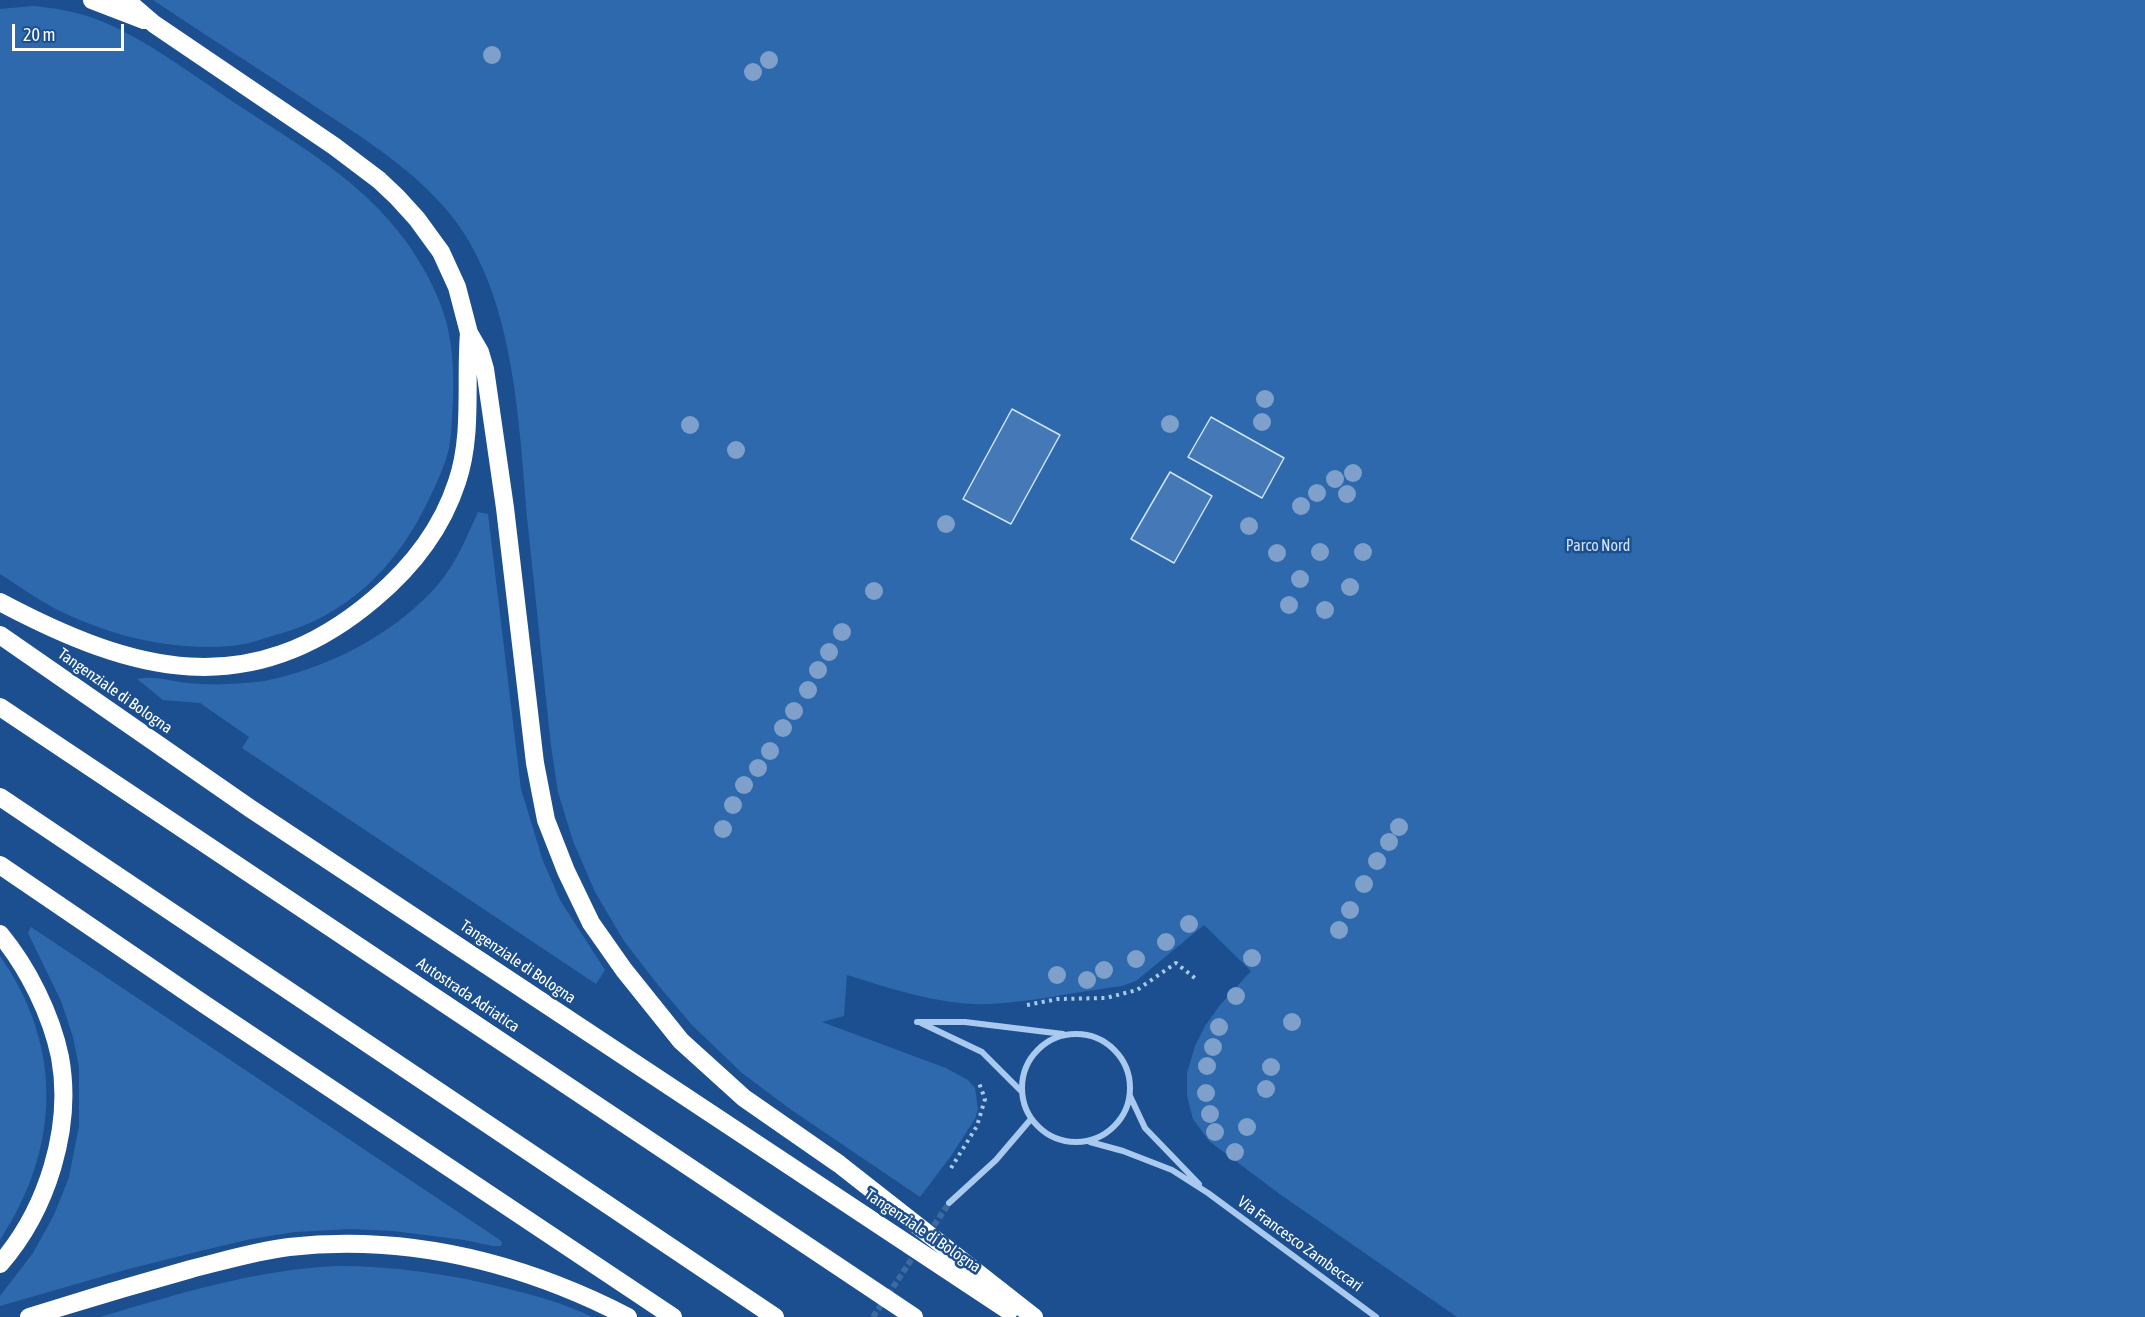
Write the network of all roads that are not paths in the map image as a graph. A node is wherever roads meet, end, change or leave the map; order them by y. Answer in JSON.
{"nodes":[{"id":1,"x":92,"y":0,"type":"edge"},
{"id":2,"x":126,"y":0,"type":"edge"},
{"id":3,"x":154,"y":24,"type":"junction"},
{"id":4,"x":470,"y":333,"type":"junction"},
{"id":5,"x":0,"y":602,"type":"edge"},
{"id":6,"x":0,"y":635,"type":"edge"},
{"id":7,"x":0,"y":707,"type":"edge"},
{"id":8,"x":0,"y":797,"type":"edge"},
{"id":9,"x":0,"y":865,"type":"edge"},
{"id":10,"x":0,"y":934,"type":"edge"},
{"id":11,"x":1066,"y":1034,"type":"junction"},
{"id":12,"x":1022,"y":1092,"type":"junction"},
{"id":13,"x":1130,"y":1096,"type":"junction"},
{"id":14,"x":1031,"y":1119,"type":"junction"},
{"id":15,"x":1086,"y":1141,"type":"junction"},
{"id":16,"x":1208,"y":1193,"type":"junction"},
{"id":17,"x":949,"y":1203,"type":"tunnel mouth"},
{"id":18,"x":0,"y":1264,"type":"edge"},
{"id":19,"x":29,"y":1317,"type":"edge"},
{"id":20,"x":628,"y":1317,"type":"edge"},
{"id":21,"x":674,"y":1317,"type":"edge"},
{"id":22,"x":776,"y":1317,"type":"edge"},
{"id":23,"x":914,"y":1317,"type":"edge"},
{"id":24,"x":1018,"y":1317,"type":"edge"},
{"id":25,"x":1034,"y":1317,"type":"edge"},
{"id":26,"x":1376,"y":1317,"type":"edge"}],
"edges":[{"from":1,"to":3,"type":"highway"},
{"from":2,"to":3,"type":"highway"},
{"from":3,"to":4,"type":"highway"},
{"from":4,"to":5,"type":"highway"},
{"from":4,"to":25,"type":"highway"},
{"from":6,"to":24,"type":"highway","name":"Tangenziale di Bologna"},
{"from":7,"to":23,"type":"highway","name":"Autostrada Adriatica"},
{"from":8,"to":22,"type":"highway"},
{"from":9,"to":21,"type":"highway"},
{"from":10,"to":18,"type":"highway"},
{"from":11,"to":12,"type":"street"},
{"from":11,"to":12,"type":"street"},
{"from":11,"to":13,"type":"street"},
{"from":12,"to":14,"type":"street"},
{"from":13,"to":15,"type":"street"},
{"from":13,"to":16,"type":"street"},
{"from":14,"to":15,"type":"street"},
{"from":14,"to":17,"type":"street"},
{"from":15,"to":16,"type":"street"},
{"from":16,"to":26,"type":"street","name":"Via Francesco Zambeccari"},
{"from":19,"to":20,"type":"highway"}]}
